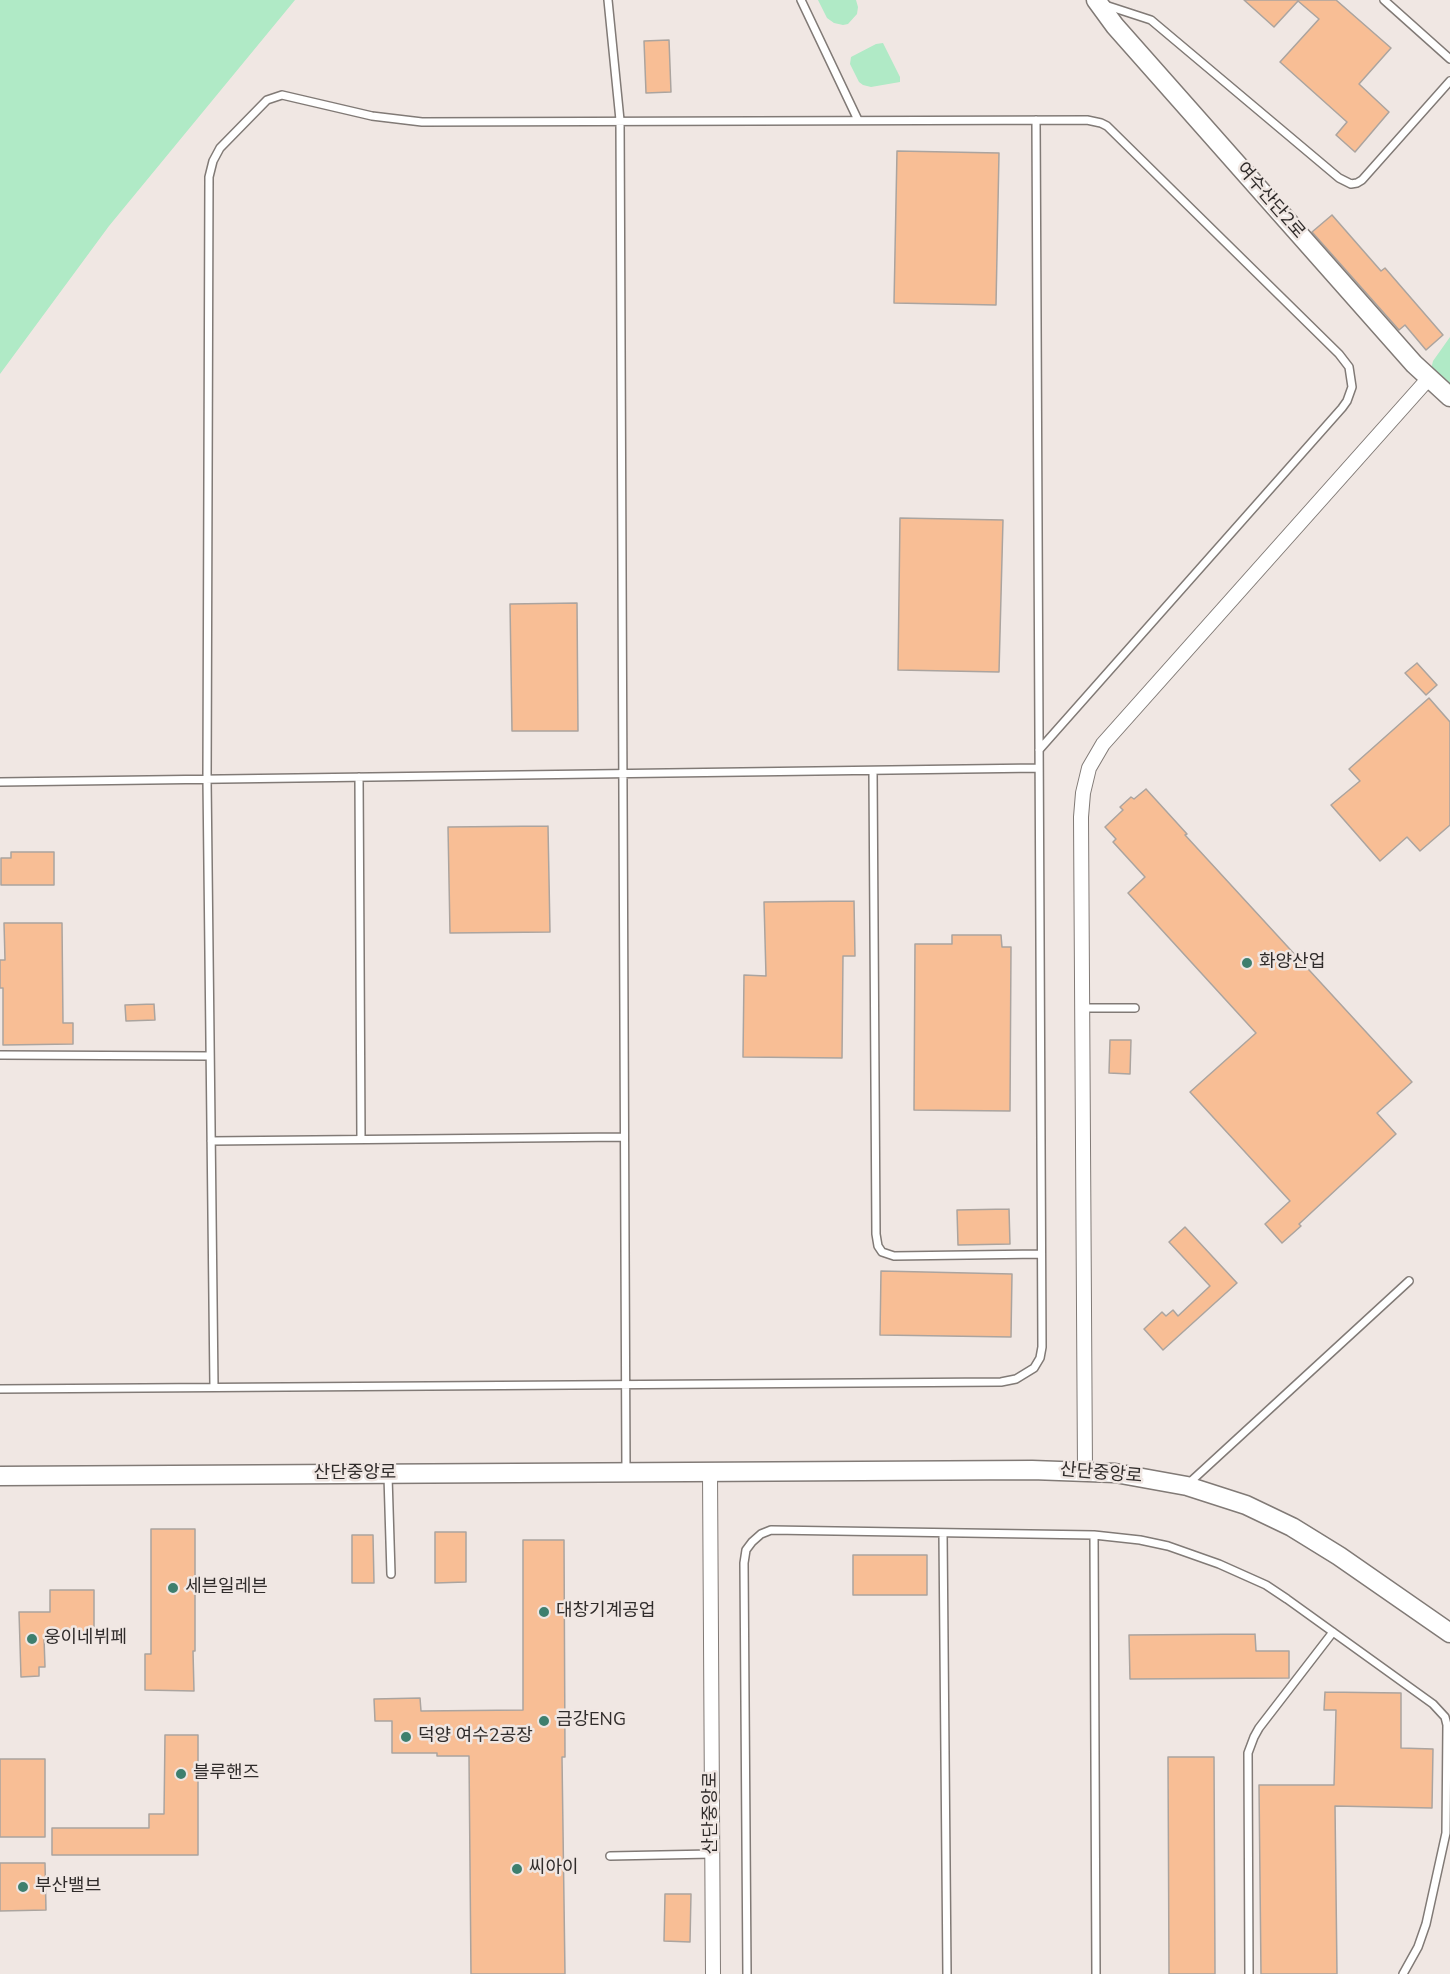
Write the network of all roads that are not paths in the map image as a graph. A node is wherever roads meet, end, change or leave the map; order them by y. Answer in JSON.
{"nodes":[{"id":1,"x":608,"y":0,"type":"edge"},
{"id":2,"x":801,"y":0,"type":"edge"},
{"id":3,"x":1384,"y":0,"type":"edge"},
{"id":4,"x":1096,"y":1,"type":"edge"},
{"id":5,"x":1450,"y":59,"type":"edge"},
{"id":6,"x":1450,"y":81,"type":"edge"},
{"id":7,"x":620,"y":120,"type":"junction"},
{"id":8,"x":858,"y":120,"type":"junction"},
{"id":9,"x":1036,"y":120,"type":"junction"},
{"id":10,"x":1429,"y":378,"type":"junction"},
{"id":11,"x":1450,"y":397,"type":"edge"},
{"id":12,"x":1039,"y":750,"type":"junction"},
{"id":13,"x":1039,"y":768,"type":"junction"},
{"id":14,"x":873,"y":771,"type":"junction"},
{"id":15,"x":622,"y":774,"type":"junction"},
{"id":16,"x":358,"y":777,"type":"junction"},
{"id":17,"x":207,"y":779,"type":"junction"},
{"id":18,"x":0,"y":782,"type":"edge"},
{"id":19,"x":1083,"y":1008,"type":"junction"},
{"id":20,"x":1135,"y":1008,"type":"dead end"},
{"id":21,"x":0,"y":1055,"type":"edge"},
{"id":22,"x":210,"y":1056,"type":"junction"},
{"id":23,"x":624,"y":1137,"type":"junction"},
{"id":24,"x":361,"y":1139,"type":"junction"},
{"id":25,"x":211,"y":1140,"type":"junction"},
{"id":26,"x":1041,"y":1254,"type":"junction"},
{"id":27,"x":1409,"y":1281,"type":"dead end"},
{"id":28,"x":625,"y":1385,"type":"junction"},
{"id":29,"x":214,"y":1387,"type":"junction"},
{"id":30,"x":0,"y":1389,"type":"edge"},
{"id":31,"x":1085,"y":1471,"type":"junction"},
{"id":32,"x":626,"y":1472,"type":"junction"},
{"id":33,"x":710,"y":1472,"type":"junction"},
{"id":34,"x":388,"y":1473,"type":"junction"},
{"id":35,"x":0,"y":1476,"type":"edge"},
{"id":36,"x":1187,"y":1486,"type":"junction"},
{"id":37,"x":943,"y":1533,"type":"junction"},
{"id":38,"x":1094,"y":1535,"type":"junction"},
{"id":39,"x":391,"y":1574,"type":"dead end"},
{"id":40,"x":1334,"y":1632,"type":"junction"},
{"id":41,"x":1450,"y":1633,"type":"edge"},
{"id":42,"x":712,"y":1854,"type":"junction"},
{"id":43,"x":610,"y":1856,"type":"dead end"},
{"id":44,"x":712,"y":1974,"type":"edge"},
{"id":45,"x":747,"y":1974,"type":"edge"},
{"id":46,"x":947,"y":1974,"type":"edge"},
{"id":47,"x":1096,"y":1974,"type":"edge"},
{"id":48,"x":1249,"y":1974,"type":"edge"},
{"id":49,"x":1403,"y":1974,"type":"edge"}],
"edges":[{"from":1,"to":7,"type":"lane"},
{"from":2,"to":8,"type":"lane"},
{"from":3,"to":5,"type":"lane"},
{"from":4,"to":6,"type":"lane"},
{"from":4,"to":10,"type":"street","name":"여수산단2로"},
{"from":7,"to":8,"type":"lane"},
{"from":7,"to":15,"type":"lane"},
{"from":7,"to":17,"type":"lane"},
{"from":8,"to":9,"type":"lane"},
{"from":9,"to":12,"type":"lane"},
{"from":9,"to":12,"type":"lane"},
{"from":10,"to":11,"type":"street","name":"여수산단2로"},
{"from":10,"to":19,"type":"street"},
{"from":12,"to":13,"type":"lane"},
{"from":13,"to":14,"type":"lane"},
{"from":13,"to":26,"type":"lane"},
{"from":14,"to":15,"type":"lane"},
{"from":14,"to":26,"type":"lane"},
{"from":15,"to":16,"type":"lane"},
{"from":15,"to":23,"type":"lane"},
{"from":16,"to":17,"type":"lane"},
{"from":16,"to":24,"type":"lane"},
{"from":17,"to":18,"type":"lane"},
{"from":17,"to":22,"type":"lane"},
{"from":19,"to":20,"type":"lane"},
{"from":19,"to":31,"type":"street"},
{"from":21,"to":22,"type":"lane"},
{"from":22,"to":25,"type":"lane"},
{"from":23,"to":24,"type":"lane"},
{"from":23,"to":28,"type":"lane"},
{"from":24,"to":25,"type":"lane"},
{"from":25,"to":29,"type":"lane"},
{"from":26,"to":28,"type":"lane"},
{"from":27,"to":36,"type":"lane"},
{"from":28,"to":29,"type":"lane"},
{"from":28,"to":32,"type":"lane"},
{"from":29,"to":30,"type":"lane"},
{"from":31,"to":33,"type":"street","name":"산단중앙로"},
{"from":31,"to":36,"type":"street","name":"산단중앙로"},
{"from":32,"to":33,"type":"street","name":"산단중앙로"},
{"from":32,"to":34,"type":"street","name":"산단중앙로"},
{"from":33,"to":42,"type":"street","name":"산단중앙로"},
{"from":34,"to":35,"type":"street","name":"산단중앙로"},
{"from":34,"to":39,"type":"lane"},
{"from":36,"to":41,"type":"street","name":"산단중앙로"},
{"from":37,"to":38,"type":"lane"},
{"from":37,"to":45,"type":"lane"},
{"from":37,"to":46,"type":"lane"},
{"from":38,"to":40,"type":"lane"},
{"from":38,"to":47,"type":"lane"},
{"from":40,"to":48,"type":"lane"},
{"from":40,"to":49,"type":"lane"},
{"from":42,"to":43,"type":"lane"},
{"from":42,"to":44,"type":"street","name":"산단중앙로"}]}
